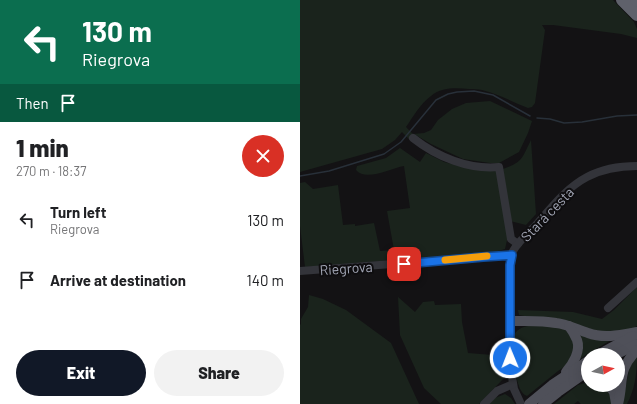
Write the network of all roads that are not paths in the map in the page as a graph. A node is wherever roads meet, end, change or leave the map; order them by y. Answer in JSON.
{"nodes":[{"id":1,"x":622,"y":0,"type":"edge"},
{"id":2,"x":637,"y":15,"type":"edge"},
{"id":3,"x":413,"y":138,"type":"dead end"},
{"id":4,"x":637,"y":166,"type":"edge"},
{"id":5,"x":518,"y":244,"type":"junction"},
{"id":6,"x":512,"y":255,"type":"junction"},
{"id":7,"x":300,"y":271,"type":"edge"},
{"id":8,"x":637,"y":282,"type":"edge"},
{"id":9,"x":608,"y":308,"type":"dead end"},
{"id":10,"x":510,"y":322,"type":"junction"},
{"id":11,"x":569,"y":326,"type":"junction"},
{"id":12,"x":637,"y":333,"type":"edge"},
{"id":13,"x":637,"y":344,"type":"edge"},
{"id":14,"x":610,"y":348,"type":"edge"},
{"id":15,"x":625,"y":350,"type":"edge"},
{"id":16,"x":637,"y":350,"type":"edge"},
{"id":17,"x":581,"y":367,"type":"edge"},
{"id":18,"x":581,"y":375,"type":"edge"},
{"id":19,"x":581,"y":380,"type":"edge"},
{"id":20,"x":513,"y":384,"type":"junction"},
{"id":21,"x":555,"y":389,"type":"junction"},
{"id":22,"x":614,"y":392,"type":"edge"},
{"id":23,"x":531,"y":403,"type":"edge"},
{"id":24,"x":484,"y":404,"type":"edge"},
{"id":25,"x":617,"y":404,"type":"edge"}],
"edges":[{"from":1,"to":2,"type":"highway"},
{"from":3,"to":5,"type":"street"},
{"from":4,"to":5,"type":"street","name":"Stará cesta"},
{"from":5,"to":6,"type":"street","name":"Stará cesta"},
{"from":6,"to":7,"type":"street","name":"Riegrova"},
{"from":6,"to":10,"type":"street","name":"Stará cesta"},
{"from":8,"to":9,"type":"street"},
{"from":10,"to":11,"type":"main road"},
{"from":10,"to":20,"type":"street","name":"Stará cesta"},
{"from":11,"to":12,"type":"main road"},
{"from":11,"to":21,"type":"main road"},
{"from":12,"to":14,"type":"main road"},
{"from":13,"to":15,"type":"main road"},
{"from":16,"to":25,"type":"main road"},
{"from":17,"to":21,"type":"main road"},
{"from":18,"to":21,"type":"main road"},
{"from":19,"to":21,"type":"main road"},
{"from":20,"to":23,"type":"street","name":"Stará cesta"},
{"from":20,"to":24,"type":"street"},
{"from":21,"to":23,"type":"main road"},
{"from":22,"to":25,"type":"main road"}]}
